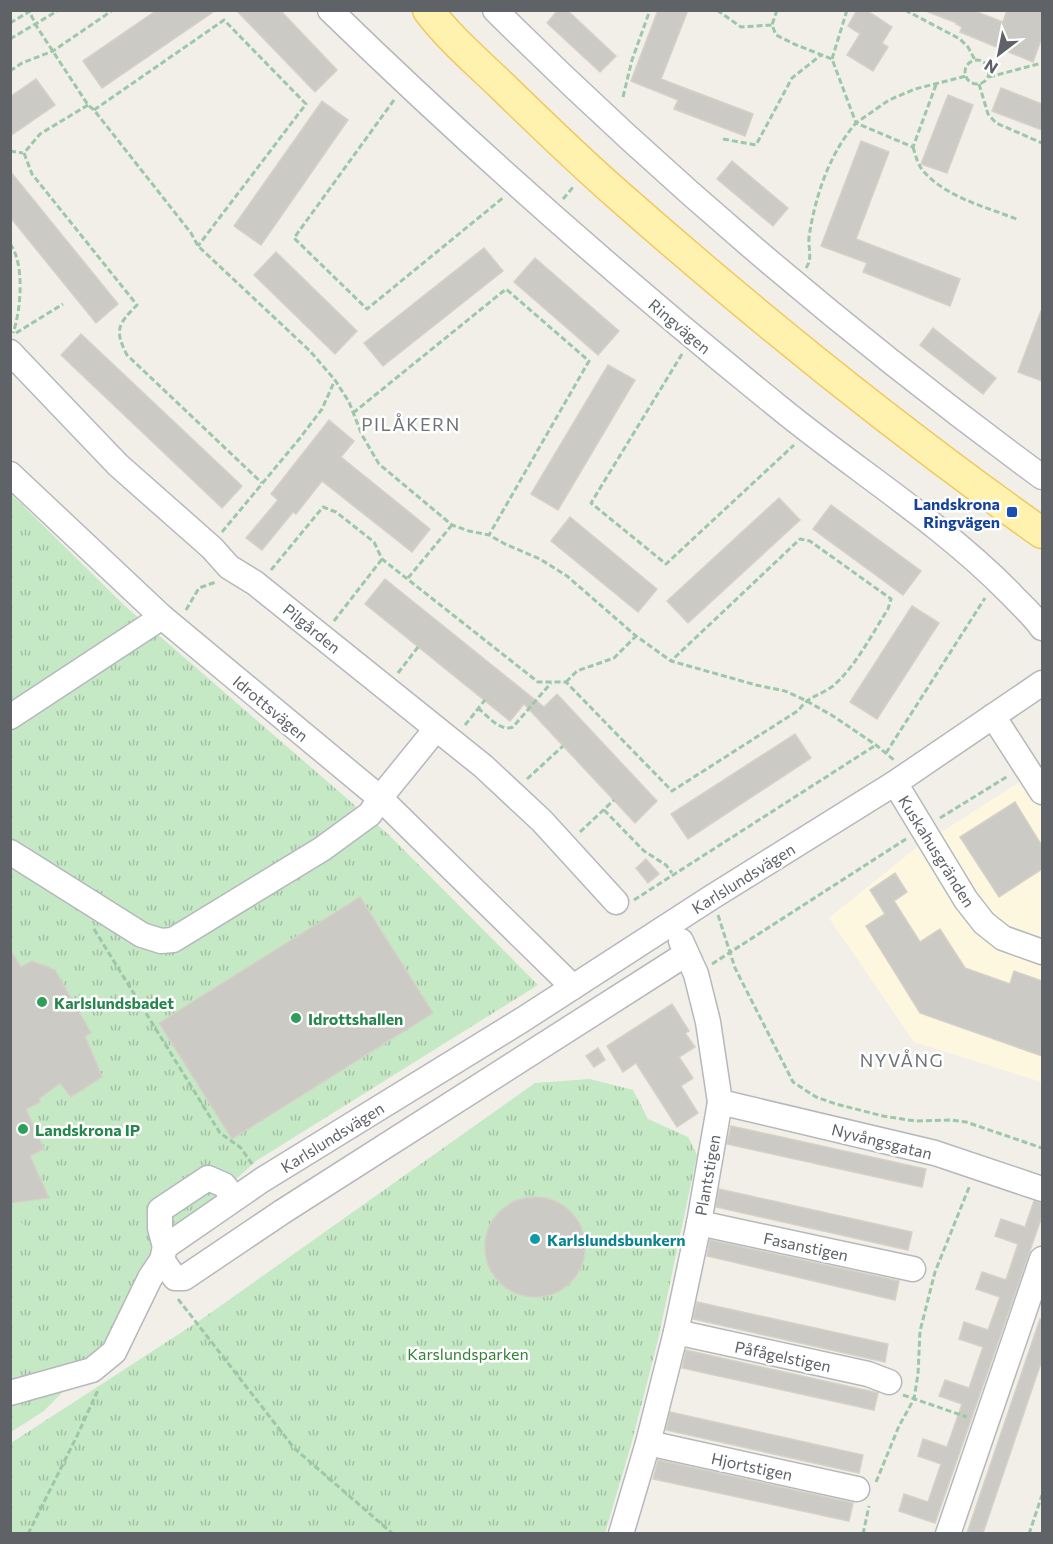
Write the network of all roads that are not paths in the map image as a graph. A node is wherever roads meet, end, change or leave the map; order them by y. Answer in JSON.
{"nodes":[{"id":1,"x":330,"y":10,"type":"edge"},
{"id":2,"x":495,"y":10,"type":"edge"},
{"id":3,"x":429,"y":15,"type":"edge"},
{"id":4,"x":13,"y":354,"type":"edge"},
{"id":5,"x":10,"y":474,"type":"edge"},
{"id":6,"x":1042,"y":477,"type":"edge"},
{"id":7,"x":1042,"y":533,"type":"edge"},
{"id":8,"x":162,"y":617,"type":"junction"},
{"id":9,"x":1042,"y":628,"type":"edge"},
{"id":10,"x":1042,"y":683,"type":"edge"},
{"id":11,"x":10,"y":717,"type":"edge"},
{"id":12,"x":993,"y":717,"type":"junction"},
{"id":13,"x":444,"y":735,"type":"junction"},
{"id":14,"x":901,"y":779,"type":"junction"},
{"id":15,"x":1042,"y":792,"type":"edge"},
{"id":16,"x":380,"y":798,"type":"junction"},
{"id":17,"x":10,"y":852,"type":"edge"},
{"id":18,"x":622,"y":903,"type":"road end"},
{"id":19,"x":673,"y":922,"type":"junction"},
{"id":20,"x":1042,"y":952,"type":"edge"},
{"id":21,"x":686,"y":954,"type":"junction"},
{"id":22,"x":573,"y":987,"type":"junction"},
{"id":23,"x":522,"y":1020,"type":"junction"},
{"id":24,"x":539,"y":1048,"type":"junction"},
{"id":25,"x":720,"y":1102,"type":"junction"},
{"id":26,"x":1042,"y":1189,"type":"edge"},
{"id":27,"x":234,"y":1198,"type":"junction"},
{"id":28,"x":699,"y":1223,"type":"junction"},
{"id":29,"x":163,"y":1254,"type":"junction"},
{"id":30,"x":1042,"y":1259,"type":"edge"},
{"id":31,"x":913,"y":1269,"type":"dead end"},
{"id":32,"x":676,"y":1332,"type":"junction"},
{"id":33,"x":889,"y":1382,"type":"road end"},
{"id":34,"x":10,"y":1393,"type":"edge"},
{"id":35,"x":648,"y":1443,"type":"junction"},
{"id":36,"x":867,"y":1494,"type":"road end"},
{"id":37,"x":621,"y":1533,"type":"edge"},
{"id":38,"x":948,"y":1533,"type":"edge"}],
"edges":[{"from":1,"to":9,"type":"street","name":"Ringvägen"},
{"from":2,"to":6,"type":"street"},
{"from":3,"to":7,"type":"main road"},
{"from":4,"to":13,"type":"street","name":"Pilgården"},
{"from":5,"to":8,"type":"street","name":"Idrottsvägen"},
{"from":8,"to":11,"type":"street"},
{"from":8,"to":16,"type":"street","name":"Idrottsvägen"},
{"from":10,"to":12,"type":"street","name":"Karlslundsvägen"},
{"from":12,"to":14,"type":"street","name":"Karlslundsvägen"},
{"from":12,"to":15,"type":"street"},
{"from":13,"to":16,"type":"street"},
{"from":13,"to":18,"type":"street","name":"Pilgården"},
{"from":14,"to":19,"type":"street","name":"Karlslundsvägen"},
{"from":14,"to":20,"type":"street","name":"Kuskahusgränden"},
{"from":16,"to":17,"type":"street"},
{"from":16,"to":22,"type":"street","name":"Idrottsvägen"},
{"from":19,"to":21,"type":"street","name":"Plantstigen"},
{"from":19,"to":22,"type":"street","name":"Karlslundsvägen"},
{"from":21,"to":24,"type":"street"},
{"from":21,"to":25,"type":"street","name":"Plantstigen"},
{"from":22,"to":23,"type":"street","name":"Karlslundsvägen"},
{"from":23,"to":24,"type":"street"},
{"from":23,"to":27,"type":"street","name":"Karlslundsvägen"},
{"from":24,"to":29,"type":"street"},
{"from":25,"to":26,"type":"street","name":"Nyvångsgatan"},
{"from":25,"to":28,"type":"street","name":"Plantstigen"},
{"from":27,"to":29,"type":"street","name":"Karlslundsvägen"},
{"from":27,"to":29,"type":"street"},
{"from":28,"to":31,"type":"street","name":"Fasanstigen"},
{"from":28,"to":32,"type":"street","name":"Plantstigen"},
{"from":29,"to":34,"type":"street"},
{"from":30,"to":38,"type":"street"},
{"from":32,"to":33,"type":"street","name":"Påfågelstigen"},
{"from":32,"to":35,"type":"street","name":"Plantstigen"},
{"from":35,"to":36,"type":"street","name":"Hjortstigen"},
{"from":35,"to":37,"type":"street","name":"Plantstigen"}]}
